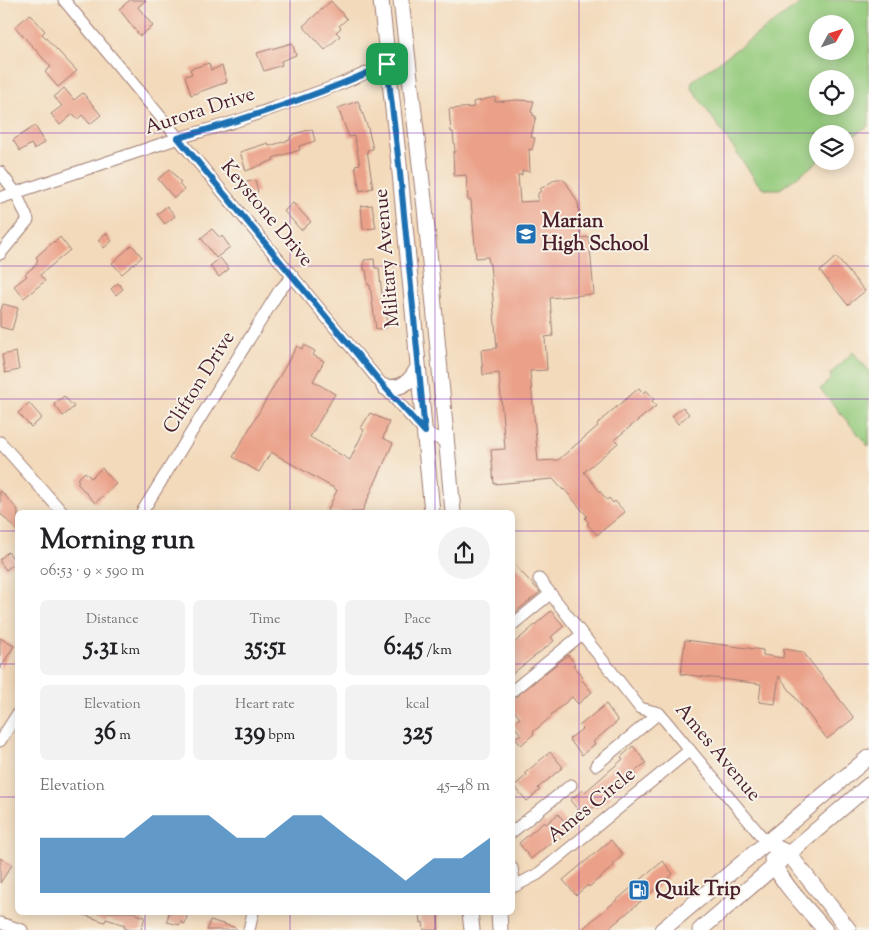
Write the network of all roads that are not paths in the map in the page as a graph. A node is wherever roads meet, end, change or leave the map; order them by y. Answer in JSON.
{"nodes":[{"id":1,"x":64,"y":0,"type":"edge"},
{"id":2,"x":380,"y":0,"type":"edge"},
{"id":3,"x":401,"y":0,"type":"edge"},
{"id":4,"x":407,"y":52,"type":"junction"},
{"id":5,"x":387,"y":64,"type":"junction"},
{"id":6,"x":178,"y":138,"type":"junction"},
{"id":7,"x":0,"y":172,"type":"edge"},
{"id":8,"x":16,"y":193,"type":"junction"},
{"id":9,"x":0,"y":198,"type":"edge"},
{"id":10,"x":0,"y":254,"type":"edge"},
{"id":11,"x":293,"y":276,"type":"junction"},
{"id":12,"x":418,"y":366,"type":"junction"},
{"id":13,"x":384,"y":387,"type":"junction"},
{"id":14,"x":425,"y":432,"type":"junction"},
{"id":15,"x":0,"y":442,"type":"edge"},
{"id":16,"x":447,"y":443,"type":"junction"},
{"id":17,"x":60,"y":510,"type":"edge"},
{"id":18,"x":143,"y":510,"type":"edge"},
{"id":19,"x":432,"y":510,"type":"edge"},
{"id":20,"x":453,"y":510,"type":"edge"},
{"id":21,"x":538,"y":580,"type":"dead end"},
{"id":22,"x":550,"y":594,"type":"junction"},
{"id":23,"x":515,"y":622,"type":"edge"},
{"id":24,"x":581,"y":635,"type":"junction"},
{"id":25,"x":515,"y":689,"type":"edge"},
{"id":26,"x":659,"y":713,"type":"junction"},
{"id":27,"x":15,"y":718,"type":"edge"},
{"id":28,"x":0,"y":741,"type":"edge"},
{"id":29,"x":690,"y":750,"type":"junction"},
{"id":30,"x":869,"y":757,"type":"edge"},
{"id":31,"x":596,"y":765,"type":"dead end"},
{"id":32,"x":571,"y":785,"type":"dead end"},
{"id":33,"x":869,"y":785,"type":"edge"},
{"id":34,"x":515,"y":830,"type":"edge"},
{"id":35,"x":767,"y":843,"type":"junction"},
{"id":36,"x":788,"y":853,"type":"junction"},
{"id":37,"x":775,"y":867,"type":"junction"},
{"id":38,"x":515,"y":886,"type":"edge"},
{"id":39,"x":253,"y":915,"type":"edge"},
{"id":40,"x":470,"y":915,"type":"edge"},
{"id":41,"x":499,"y":915,"type":"edge"},
{"id":42,"x":0,"y":923,"type":"edge"},
{"id":43,"x":22,"y":930,"type":"edge"},
{"id":44,"x":249,"y":930,"type":"edge"},
{"id":45,"x":472,"y":930,"type":"edge"},
{"id":46,"x":500,"y":930,"type":"edge"},
{"id":47,"x":662,"y":930,"type":"edge"},
{"id":48,"x":700,"y":930,"type":"edge"},
{"id":49,"x":825,"y":930,"type":"edge"},
{"id":50,"x":849,"y":930,"type":"edge"}],
"edges":[{"from":1,"to":6,"type":"street","name":"Keystone Drive"},
{"from":2,"to":5,"type":"main road","name":"Military Avenue"},
{"from":3,"to":4,"type":"main road","name":"Military Avenue"},
{"from":4,"to":5,"type":"street","name":"Aurora Drive"},
{"from":4,"to":16,"type":"main road","name":"Military Avenue"},
{"from":5,"to":6,"type":"street","name":"Aurora Drive"},
{"from":5,"to":12,"type":"main road","name":"Military Avenue"},
{"from":6,"to":8,"type":"street","name":"Aurora Drive"},
{"from":6,"to":11,"type":"street","name":"Keystone Drive"},
{"from":7,"to":8,"type":"street"},
{"from":8,"to":9,"type":"street","name":"Aurora Drive"},
{"from":8,"to":10,"type":"street"},
{"from":11,"to":13,"type":"street","name":"Keystone Drive"},
{"from":11,"to":18,"type":"street","name":"Clifton Drive"},
{"from":12,"to":13,"type":"main road"},
{"from":12,"to":14,"type":"main road","name":"Military Avenue"},
{"from":13,"to":14,"type":"street","name":"Keystone Drive"},
{"from":14,"to":16,"type":"street","name":"Keystone Drive"},
{"from":14,"to":19,"type":"main road","name":"Military Avenue"},
{"from":15,"to":17,"type":"street"},
{"from":16,"to":20,"type":"main road","name":"Military Avenue"},
{"from":21,"to":22,"type":"street","name":"Ames Avenue"},
{"from":22,"to":23,"type":"street"},
{"from":22,"to":24,"type":"street","name":"Ames Avenue"},
{"from":24,"to":25,"type":"street"},
{"from":24,"to":26,"type":"street","name":"Ames Avenue"},
{"from":26,"to":29,"type":"street","name":"Ames Avenue"},
{"from":26,"to":31,"type":"street","name":"Ames Circle"},
{"from":27,"to":28,"type":"street"},
{"from":29,"to":35,"type":"street","name":"Ames Avenue"},
{"from":29,"to":38,"type":"street","name":"Ames Circle"},
{"from":30,"to":35,"type":"main road"},
{"from":32,"to":34,"type":"street","name":"Ames Circle"},
{"from":33,"to":36,"type":"main road"},
{"from":35,"to":36,"type":"main road","name":"Ames Avenue"},
{"from":35,"to":37,"type":"main road","name":"Ames Avenue"},
{"from":35,"to":47,"type":"main road"},
{"from":36,"to":37,"type":"main road"},
{"from":36,"to":50,"type":"main road","name":"Ames Avenue"},
{"from":37,"to":48,"type":"main road"},
{"from":37,"to":49,"type":"main road","name":"Ames Avenue"},
{"from":39,"to":44,"type":"street"},
{"from":40,"to":45,"type":"main road"},
{"from":41,"to":46,"type":"main road"},
{"from":42,"to":43,"type":"street"}]}
